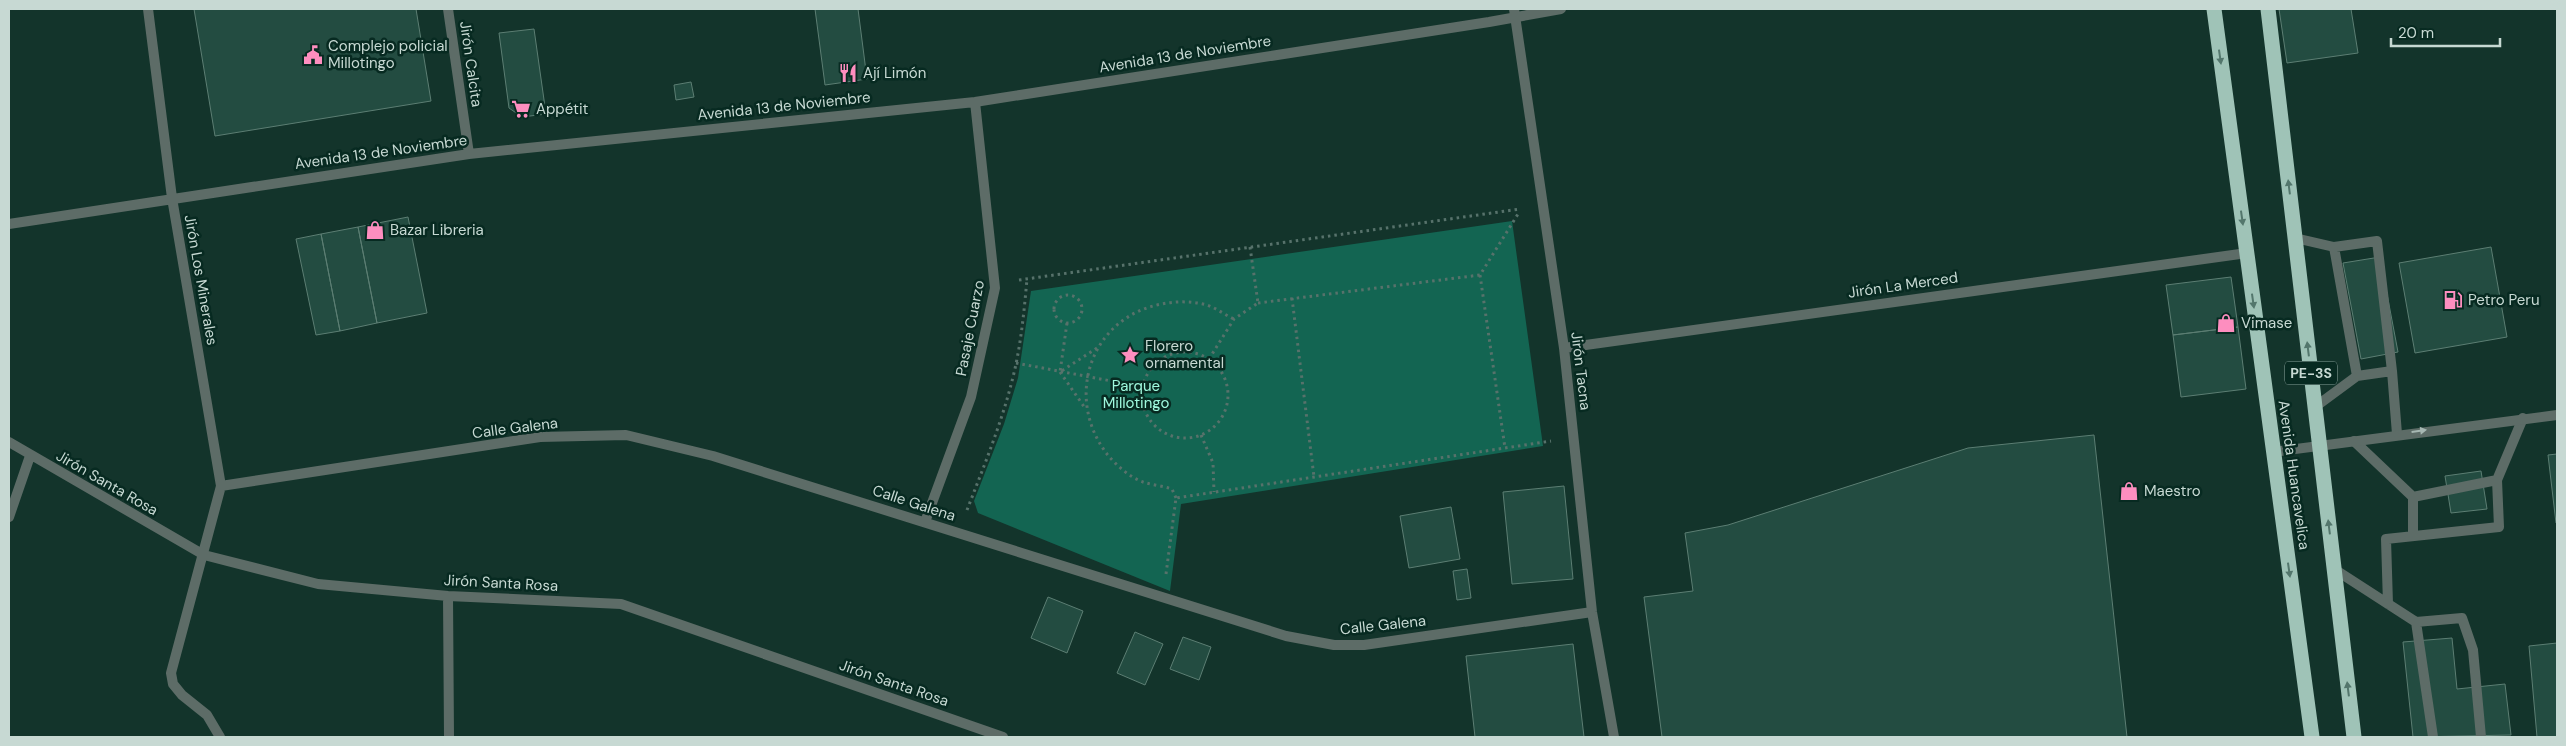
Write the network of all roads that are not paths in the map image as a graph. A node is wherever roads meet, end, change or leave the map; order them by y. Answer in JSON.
{"nodes":[{"id":1,"x":148,"y":9,"type":"edge"},
{"id":2,"x":448,"y":9,"type":"edge"},
{"id":3,"x":1561,"y":9,"type":"edge"},
{"id":4,"x":2214,"y":9,"type":"edge"},
{"id":5,"x":2268,"y":9,"type":"edge"},
{"id":6,"x":1515,"y":12,"type":"edge"},
{"id":7,"x":975,"y":102,"type":"junction"},
{"id":8,"x":469,"y":154,"type":"junction"},
{"id":9,"x":172,"y":198,"type":"junction"},
{"id":10,"x":9,"y":224,"type":"edge"},
{"id":11,"x":2295,"y":238,"type":"junction"},
{"id":12,"x":2334,"y":247,"type":"junction"},
{"id":13,"x":2246,"y":252,"type":"junction"},
{"id":14,"x":1564,"y":348,"type":"junction"},
{"id":15,"x":2392,"y":371,"type":"junction"},
{"id":16,"x":2358,"y":376,"type":"junction"},
{"id":17,"x":2315,"y":407,"type":"junction"},
{"id":18,"x":2557,"y":415,"type":"edge"},
{"id":19,"x":2523,"y":418,"type":"junction"},
{"id":20,"x":2397,"y":434,"type":"junction"},
{"id":21,"x":2354,"y":441,"type":"junction"},
{"id":22,"x":9,"y":442,"type":"edge"},
{"id":23,"x":2319,"y":446,"type":"junction"},
{"id":24,"x":2274,"y":452,"type":"junction"},
{"id":25,"x":30,"y":456,"type":"junction"},
{"id":26,"x":2497,"y":480,"type":"junction"},
{"id":27,"x":221,"y":486,"type":"junction"},
{"id":28,"x":2413,"y":497,"type":"junction"},
{"id":29,"x":9,"y":517,"type":"edge"},
{"id":30,"x":924,"y":522,"type":"junction"},
{"id":31,"x":2413,"y":536,"type":"junction"},
{"id":32,"x":204,"y":555,"type":"junction"},
{"id":33,"x":2334,"y":569,"type":"junction"},
{"id":34,"x":448,"y":596,"type":"junction"},
{"id":35,"x":2388,"y":604,"type":"junction"},
{"id":36,"x":1592,"y":612,"type":"junction"},
{"id":37,"x":2416,"y":622,"type":"junction"},
{"id":38,"x":220,"y":737,"type":"edge"},
{"id":39,"x":449,"y":737,"type":"edge"},
{"id":40,"x":1003,"y":737,"type":"edge"},
{"id":41,"x":1614,"y":737,"type":"edge"},
{"id":42,"x":2312,"y":737,"type":"edge"},
{"id":43,"x":2354,"y":737,"type":"edge"},
{"id":44,"x":2433,"y":737,"type":"edge"},
{"id":45,"x":2481,"y":737,"type":"edge"}],
"edges":[{"from":1,"to":9,"type":"street","name":"Jirón Los Minerales"},
{"from":2,"to":8,"type":"street","name":"Jirón Calcita"},
{"from":3,"to":6,"type":"street","name":"Avenida 13 de Noviembre"},
{"from":4,"to":13,"type":"highway","name":"Avenida Huancavelica","number":"PE-3S","one_way":true},
{"from":11,"to":5,"type":"highway","name":"Avenida Huancavelica","number":"PE-3S","one_way":true},
{"from":6,"to":7,"type":"street","name":"Avenida 13 de Noviembre"},
{"from":6,"to":14,"type":"street","name":"Jirón Tacna"},
{"from":7,"to":8,"type":"street","name":"Avenida 13 de Noviembre"},
{"from":7,"to":30,"type":"street","name":"Pasaje Cuarzo"},
{"from":8,"to":9,"type":"street","name":"Avenida 13 de Noviembre"},
{"from":9,"to":10,"type":"street","name":"Avenida 13 de Noviembre"},
{"from":9,"to":27,"type":"street","name":"Jirón Los Minerales"},
{"from":11,"to":12,"type":"street"},
{"from":17,"to":11,"type":"highway","name":"Avenida Huancavelica","number":"PE-3S","one_way":true},
{"from":12,"to":15,"type":"street"},
{"from":12,"to":16,"type":"street"},
{"from":13,"to":14,"type":"street","name":"Jirón La Merced"},
{"from":13,"to":24,"type":"highway","name":"Avenida Huancavelica","number":"PE-3S","one_way":true},
{"from":14,"to":36,"type":"street","name":"Jirón Tacna"},
{"from":15,"to":16,"type":"street"},
{"from":15,"to":20,"type":"street"},
{"from":16,"to":17,"type":"street"},
{"from":17,"to":23,"type":"highway","name":"Avenida Huancavelica","number":"PE-3S"},
{"from":18,"to":19,"type":"street"},
{"from":20,"to":19,"type":"street","one_way":true},
{"from":19,"to":26,"type":"street"},
{"from":20,"to":21,"type":"street"},
{"from":21,"to":23,"type":"street"},
{"from":21,"to":28,"type":"street"},
{"from":22,"to":25,"type":"street","name":"Jirón Santa Rosa"},
{"from":23,"to":24,"type":"street"},
{"from":33,"to":23,"type":"highway","name":"Avenida Huancavelica","number":"PE-3S","one_way":true},
{"from":24,"to":42,"type":"highway","name":"Avenida Huancavelica","number":"PE-3S","one_way":true},
{"from":25,"to":29,"type":"street"},
{"from":25,"to":32,"type":"street","name":"Jirón Santa Rosa"},
{"from":26,"to":28,"type":"street"},
{"from":26,"to":31,"type":"street"},
{"from":27,"to":30,"type":"street","name":"Calle Galena"},
{"from":27,"to":32,"type":"street","name":"Jirón Los Minerales"},
{"from":28,"to":31,"type":"street"},
{"from":30,"to":36,"type":"street","name":"Calle Galena"},
{"from":31,"to":35,"type":"street"},
{"from":32,"to":34,"type":"street","name":"Jirón Santa Rosa"},
{"from":32,"to":38,"type":"street","name":"Jirón Los Minerales"},
{"from":33,"to":35,"type":"street"},
{"from":43,"to":33,"type":"highway","name":"Avenida Huancavelica","number":"PE-3S","one_way":true},
{"from":34,"to":39,"type":"street"},
{"from":34,"to":40,"type":"street","name":"Jirón Santa Rosa"},
{"from":35,"to":37,"type":"street"},
{"from":36,"to":41,"type":"street","name":"Jirón Tacna"},
{"from":37,"to":44,"type":"street"},
{"from":37,"to":45,"type":"street"}]}
